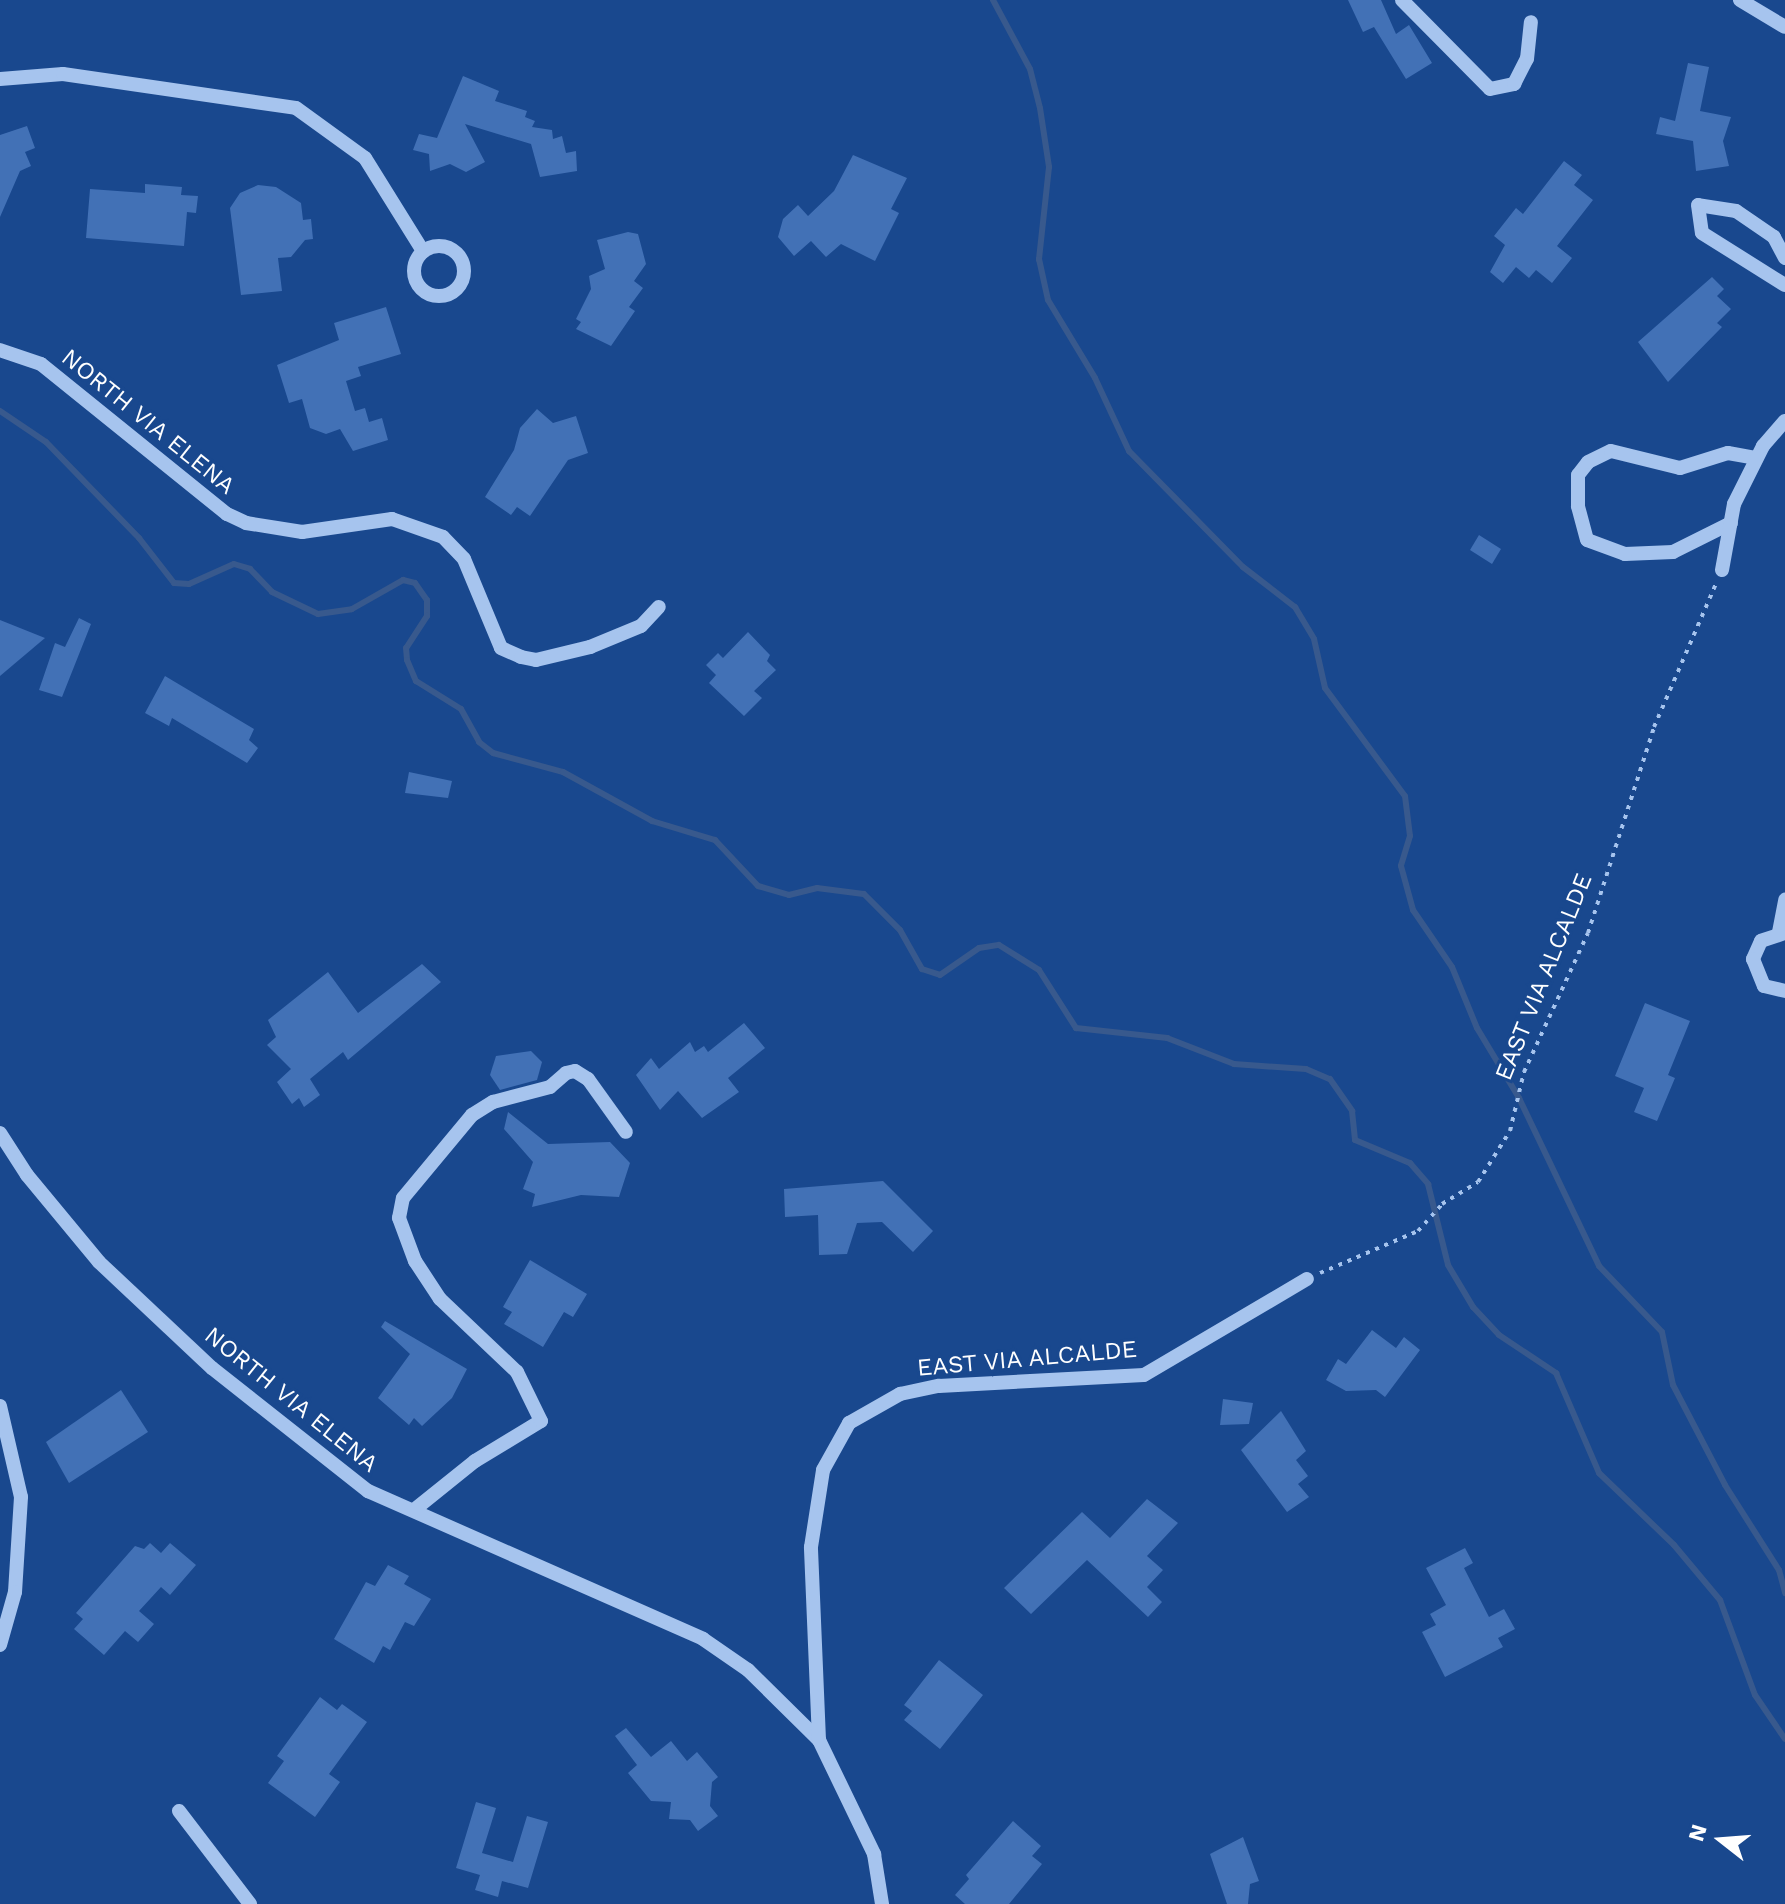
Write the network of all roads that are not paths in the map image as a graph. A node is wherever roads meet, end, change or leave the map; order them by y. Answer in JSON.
{"nodes":[{"id":1,"x":1402,"y":0,"type":"edge"},
{"id":2,"x":1740,"y":0,"type":"edge"},
{"id":3,"x":1761,"y":6,"type":"edge"},
{"id":4,"x":1531,"y":22,"type":"dead end"},
{"id":5,"x":1785,"y":27,"type":"edge"},
{"id":6,"x":0,"y":79,"type":"edge"},
{"id":7,"x":423,"y":251,"type":"dead end"},
{"id":8,"x":1785,"y":258,"type":"edge"},
{"id":9,"x":1785,"y":285,"type":"edge"},
{"id":10,"x":0,"y":350,"type":"edge"},
{"id":11,"x":1785,"y":421,"type":"edge"},
{"id":12,"x":1757,"y":458,"type":"junction"},
{"id":13,"x":1731,"y":523,"type":"junction"},
{"id":14,"x":1722,"y":570,"type":"road end"},
{"id":15,"x":659,"y":607,"type":"dead end"},
{"id":16,"x":1785,"y":900,"type":"edge"},
{"id":17,"x":1782,"y":932,"type":"edge"},
{"id":18,"x":1785,"y":991,"type":"edge"},
{"id":19,"x":626,"y":1132,"type":"dead end"},
{"id":20,"x":0,"y":1133,"type":"edge"},
{"id":21,"x":1307,"y":1279,"type":"road end"},
{"id":22,"x":0,"y":1406,"type":"edge"},
{"id":23,"x":414,"y":1510,"type":"junction"},
{"id":24,"x":0,"y":1645,"type":"edge"},
{"id":25,"x":819,"y":1740,"type":"junction"},
{"id":26,"x":179,"y":1811,"type":"dead end"},
{"id":27,"x":250,"y":1904,"type":"edge"},
{"id":28,"x":882,"y":1904,"type":"edge"}],
"edges":[{"from":1,"to":4,"type":"street"},
{"from":2,"to":3,"type":"street"},
{"from":3,"to":5,"type":"street"},
{"from":6,"to":7,"type":"street"},
{"from":8,"to":9,"type":"street"},
{"from":10,"to":15,"type":"street","name":"NORTH VIA ELENA"},
{"from":11,"to":12,"type":"street"},
{"from":12,"to":13,"type":"street"},
{"from":12,"to":13,"type":"street"},
{"from":13,"to":14,"type":"street"},
{"from":16,"to":17,"type":"street"},
{"from":17,"to":18,"type":"street"},
{"from":19,"to":23,"type":"street"},
{"from":20,"to":23,"type":"street","name":"NORTH VIA ELENA"},
{"from":21,"to":25,"type":"street","name":"EAST VIA ALCALDE"},
{"from":22,"to":24,"type":"street"},
{"from":23,"to":25,"type":"street","name":"NORTH VIA ELENA"},
{"from":25,"to":28,"type":"street"},
{"from":26,"to":27,"type":"street"}]}
